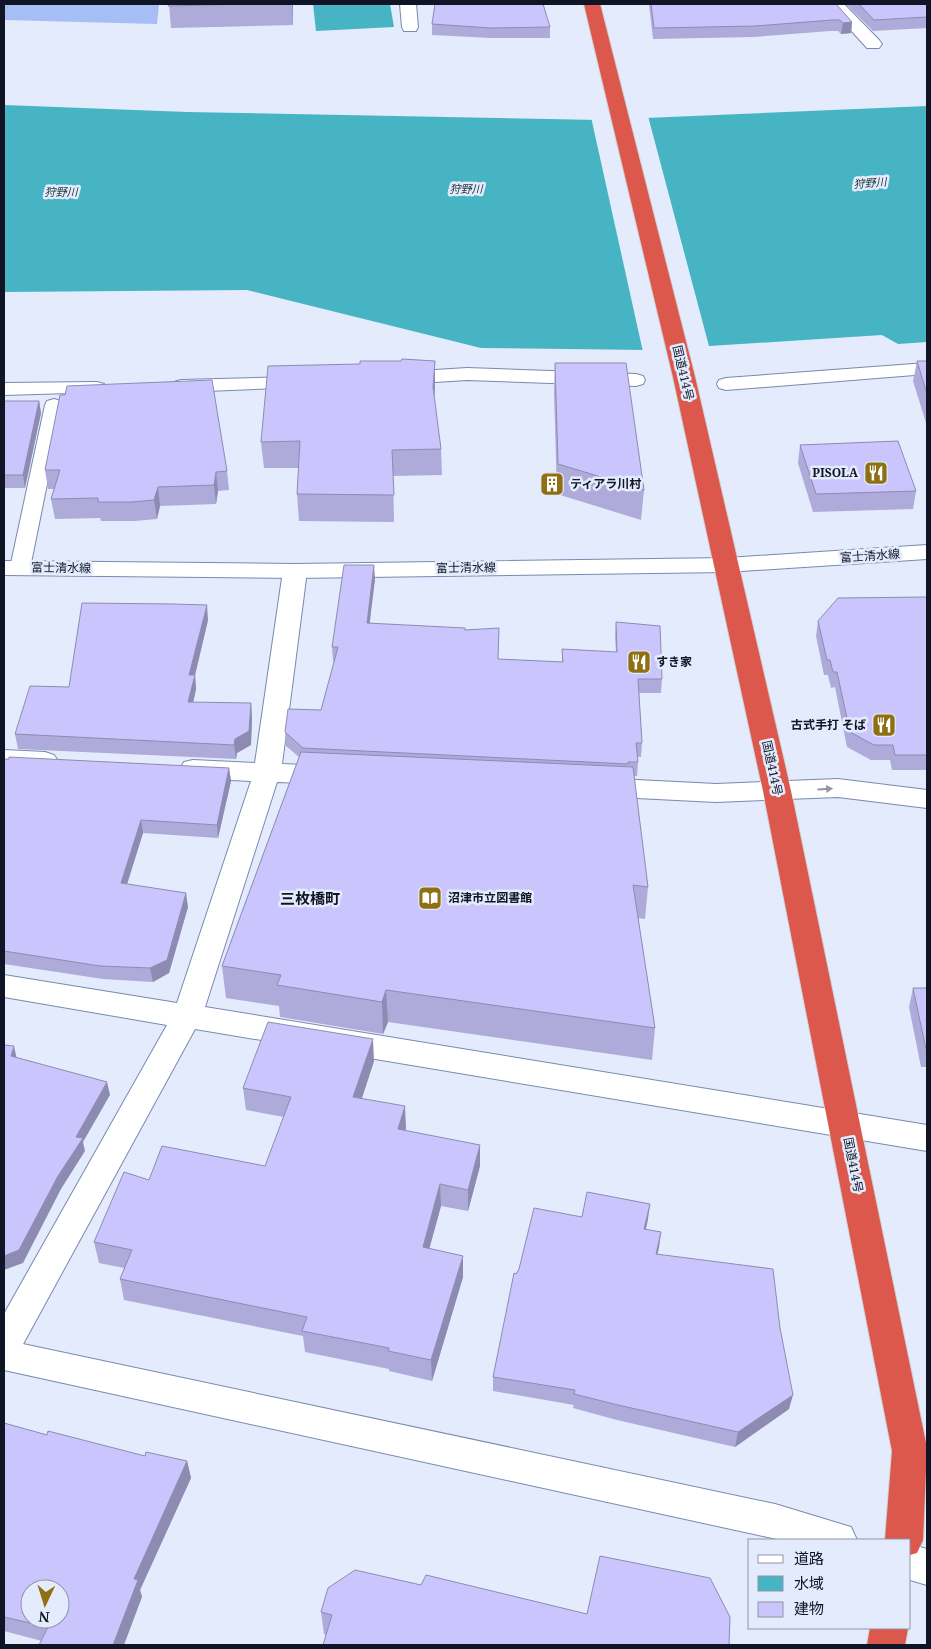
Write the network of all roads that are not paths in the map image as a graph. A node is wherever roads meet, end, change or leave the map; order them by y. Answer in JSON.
{"nodes":[{"id":1,"x":408,"y":4,"type":"edge"},
{"id":2,"x":592,"y":4,"type":"edge"},
{"id":3,"x":835,"y":4,"type":"edge"},
{"id":4,"x":410,"y":26,"type":"dead end"},
{"id":5,"x":873,"y":44,"type":"dead end"},
{"id":6,"x":927,"y":368,"type":"edge"},
{"id":7,"x":389,"y":378,"type":"edge"},
{"id":8,"x":636,"y":380,"type":"dead end"},
{"id":9,"x":312,"y":382,"type":"edge"},
{"id":10,"x":726,"y":384,"type":"dead end"},
{"id":11,"x":164,"y":387,"type":"edge"},
{"id":12,"x":115,"y":388,"type":"edge"},
{"id":13,"x":4,"y":389,"type":"edge"},
{"id":14,"x":54,"y":405,"type":"dead end"},
{"id":15,"x":927,"y":552,"type":"edge"},
{"id":16,"x":727,"y":565,"type":"junction"},
{"id":17,"x":12,"y":568,"type":"edge"},
{"id":18,"x":295,"y":571,"type":"junction"},
{"id":19,"x":4,"y":759,"type":"edge"},
{"id":20,"x":72,"y":762,"type":"edge"},
{"id":21,"x":170,"y":767,"type":"edge"},
{"id":22,"x":267,"y":772,"type":"junction"},
{"id":23,"x":357,"y":776,"type":"edge"},
{"id":24,"x":576,"y":786,"type":"edge"},
{"id":25,"x":777,"y":791,"type":"junction"},
{"id":26,"x":927,"y":799,"type":"edge"},
{"id":27,"x":4,"y":986,"type":"edge"},
{"id":28,"x":187,"y":1017,"type":"junction"},
{"id":29,"x":845,"y":1126,"type":"junction"},
{"id":30,"x":927,"y":1138,"type":"edge"},
{"id":31,"x":4,"y":1346,"type":"edge"},
{"id":32,"x":4,"y":1356,"type":"edge"},
{"id":33,"x":835,"y":1539,"type":"edge"},
{"id":34,"x":904,"y":1539,"type":"edge"},
{"id":35,"x":911,"y":1562,"type":"edge"},
{"id":36,"x":927,"y":1567,"type":"edge"},
{"id":37,"x":889,"y":1629,"type":"edge"},
{"id":38,"x":886,"y":1645,"type":"edge"}],
"edges":[{"from":1,"to":4,"type":"street"},
{"from":2,"to":16,"type":"highway","name":"国道414号"},
{"from":3,"to":5,"type":"street"},
{"from":6,"to":10,"type":"lane"},
{"from":7,"to":8,"type":"lane"},
{"from":9,"to":11,"type":"lane"},
{"from":12,"to":13,"type":"lane"},
{"from":14,"to":17,"type":"lane"},
{"from":15,"to":16,"type":"street","name":"富士清水線"},
{"from":16,"to":18,"type":"street","name":"富士清水線"},
{"from":16,"to":25,"type":"highway","name":"国道414号"},
{"from":17,"to":18,"type":"street","name":"富士清水線"},
{"from":18,"to":22,"type":"street"},
{"from":19,"to":20,"type":"street"},
{"from":21,"to":22,"type":"street"},
{"from":22,"to":23,"type":"street"},
{"from":22,"to":28,"type":"street"},
{"from":24,"to":25,"type":"street"},
{"from":25,"to":26,"type":"street","one_way":true},
{"from":25,"to":29,"type":"highway","name":"国道414号"},
{"from":27,"to":28,"type":"street"},
{"from":28,"to":29,"type":"street"},
{"from":28,"to":31,"type":"street"},
{"from":29,"to":30,"type":"street"},
{"from":29,"to":34,"type":"highway","name":"国道414号"},
{"from":32,"to":33,"type":"street"},
{"from":35,"to":36,"type":"street"},
{"from":37,"to":38,"type":"highway"}]}
